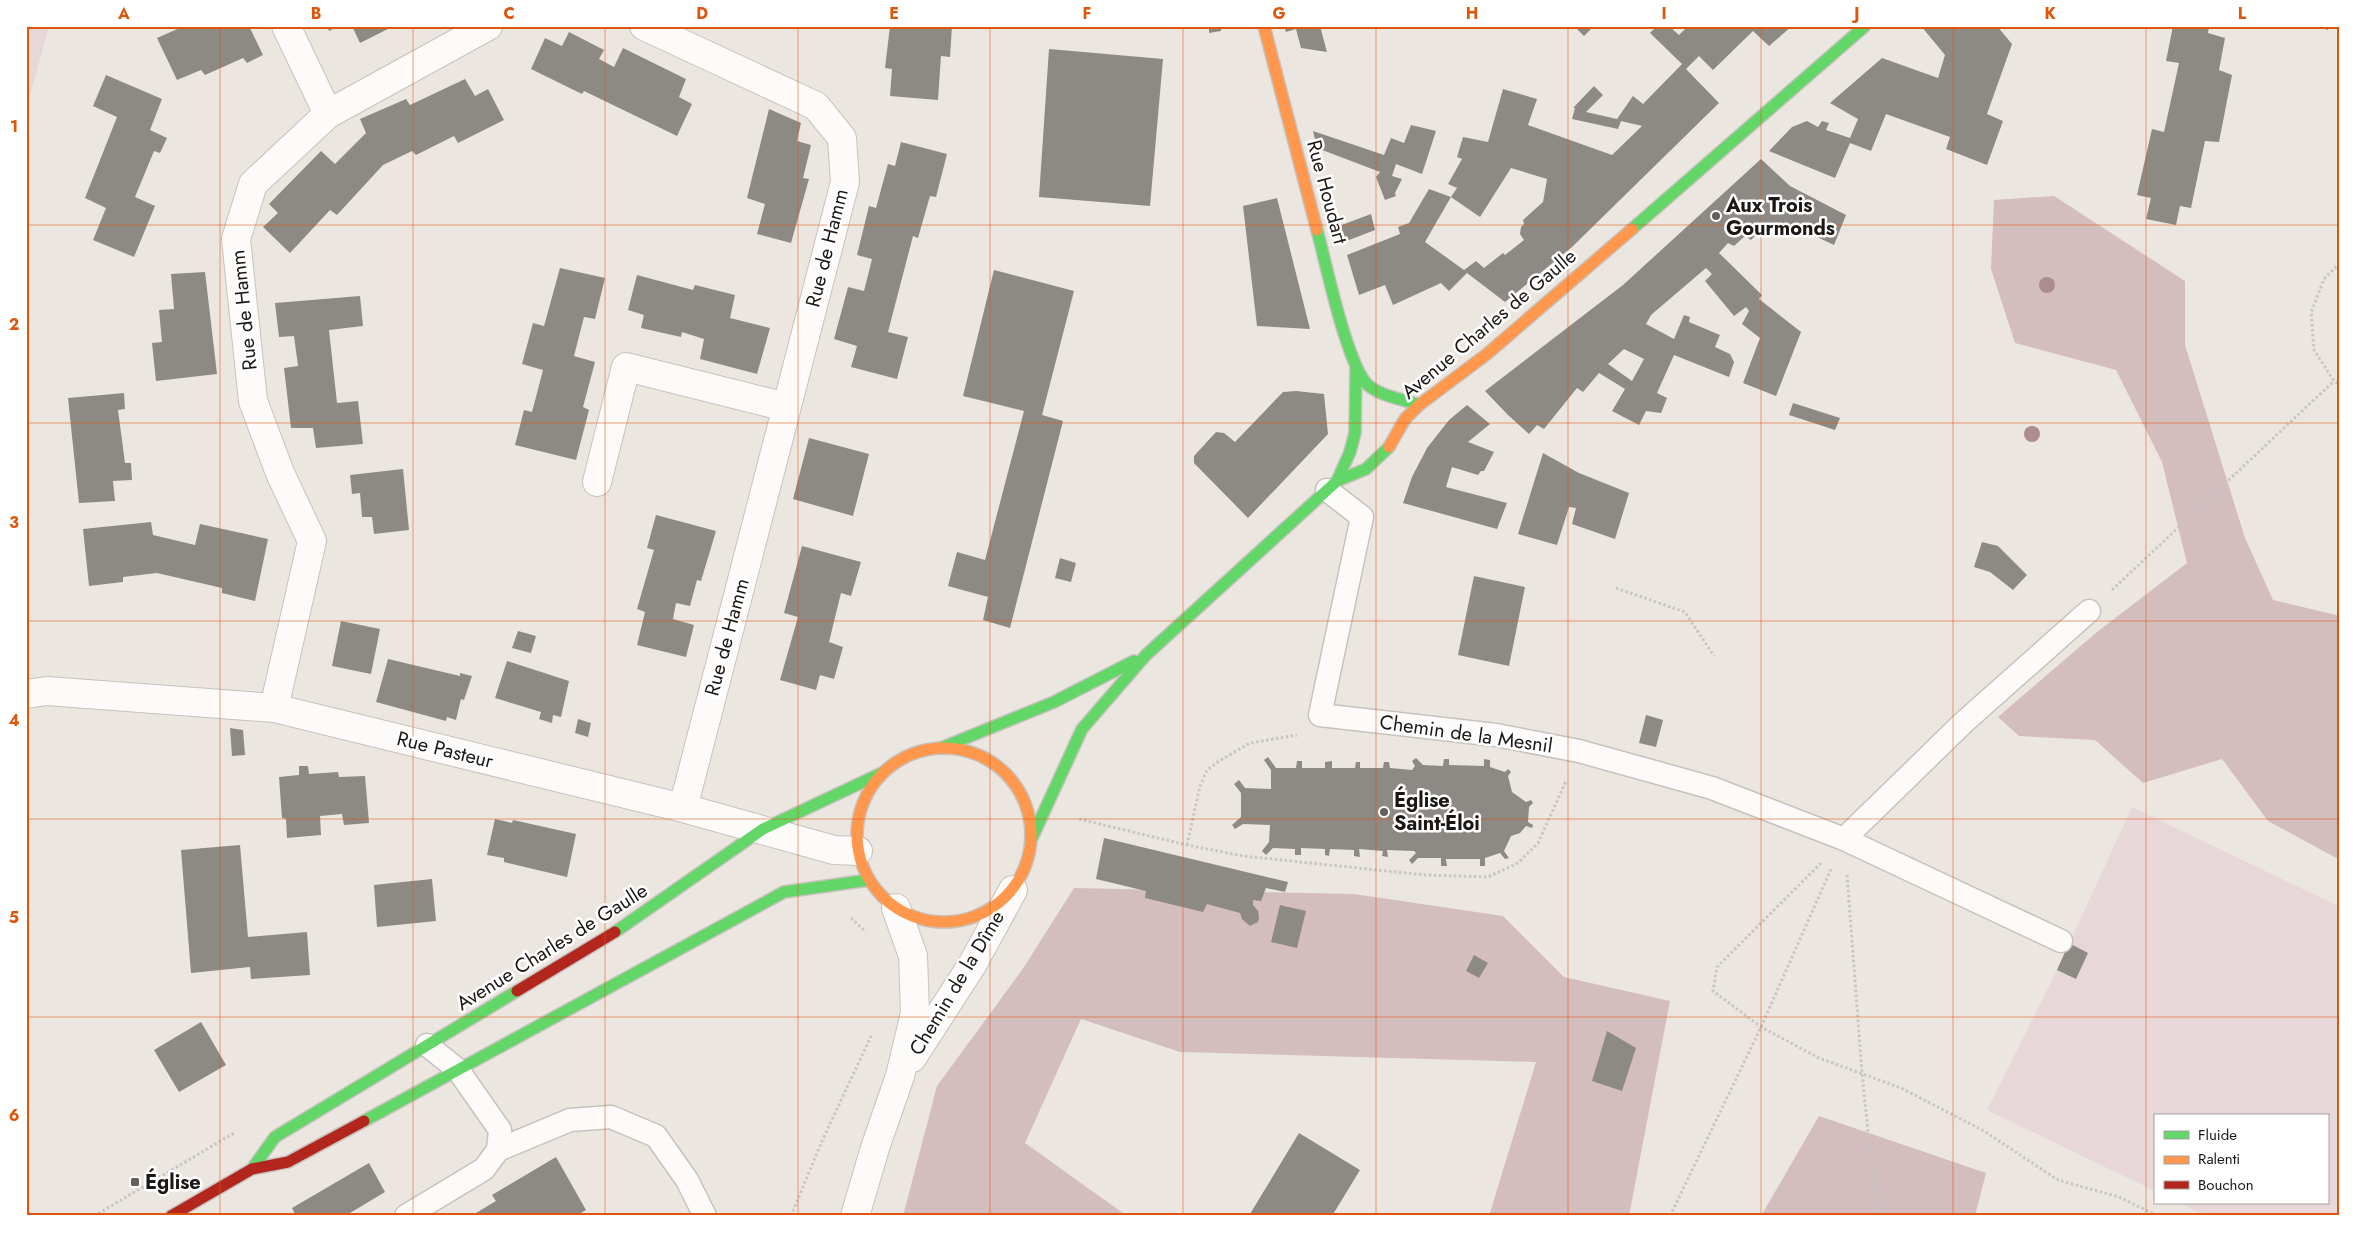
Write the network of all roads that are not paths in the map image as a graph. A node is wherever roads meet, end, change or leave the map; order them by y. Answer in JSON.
{"nodes":[{"id":1,"x":286,"y":26,"type":"edge"},
{"id":2,"x":488,"y":26,"type":"edge"},
{"id":3,"x":644,"y":26,"type":"edge"},
{"id":4,"x":1264,"y":26,"type":"edge"},
{"id":5,"x":1865,"y":26,"type":"edge"},
{"id":6,"x":328,"y":114,"type":"junction"},
{"id":7,"x":1356,"y":367,"type":"junction"},
{"id":8,"x":1419,"y":405,"type":"junction"},
{"id":9,"x":786,"y":407,"type":"junction"},
{"id":10,"x":597,"y":482,"type":"dead end"},
{"id":11,"x":1332,"y":485,"type":"junction"},
{"id":12,"x":2089,"y":611,"type":"road end"},
{"id":13,"x":1146,"y":655,"type":"junction"},
{"id":14,"x":26,"y":694,"type":"edge"},
{"id":15,"x":274,"y":708,"type":"junction"},
{"id":16,"x":941,"y":748,"type":"junction"},
{"id":17,"x":884,"y":772,"type":"junction"},
{"id":18,"x":682,"y":808,"type":"junction"},
{"id":19,"x":763,"y":829,"type":"junction"},
{"id":20,"x":1031,"y":840,"type":"junction"},
{"id":21,"x":1844,"y":840,"type":"junction"},
{"id":22,"x":858,"y":851,"type":"junction"},
{"id":23,"x":868,"y":880,"type":"junction"},
{"id":24,"x":1013,"y":890,"type":"junction"},
{"id":25,"x":896,"y":908,"type":"junction"},
{"id":26,"x":2061,"y":941,"type":"dead end"},
{"id":27,"x":427,"y":1045,"type":"junction"},
{"id":28,"x":458,"y":1070,"type":"junction"},
{"id":29,"x":900,"y":1076,"type":"junction"},
{"id":30,"x":498,"y":1150,"type":"junction"},
{"id":31,"x":252,"y":1169,"type":"junction"},
{"id":32,"x":171,"y":1216,"type":"edge"},
{"id":33,"x":406,"y":1216,"type":"edge"},
{"id":34,"x":705,"y":1216,"type":"edge"},
{"id":35,"x":856,"y":1216,"type":"edge"}],
"edges":[{"from":1,"to":6,"type":"street"},
{"from":2,"to":6,"type":"street","name":"Rue de Hamm"},
{"from":3,"to":9,"type":"street","name":"Rue de Hamm"},
{"from":4,"to":7,"type":"street","name":"Rue Houdart"},
{"from":5,"to":8,"type":"street","name":"Avenue Charles de Gaulle"},
{"from":6,"to":15,"type":"street","name":"Rue de Hamm"},
{"from":7,"to":8,"type":"street","name":"Rue Houdart"},
{"from":7,"to":11,"type":"street","name":"Rue Houdart"},
{"from":8,"to":11,"type":"street","name":"Avenue Charles de Gaulle"},
{"from":9,"to":10,"type":"street"},
{"from":9,"to":18,"type":"street","name":"Rue de Hamm"},
{"from":11,"to":13,"type":"street","name":"Avenue Charles de Gaulle"},
{"from":11,"to":21,"type":"lane","name":"Chemin de la Mesnil"},
{"from":12,"to":21,"type":"lane"},
{"from":13,"to":16,"type":"street","name":"Avenue Charles de Gaulle"},
{"from":13,"to":20,"type":"street","name":"Avenue Charles de Gaulle"},
{"from":14,"to":15,"type":"street","name":"Rue Pasteur"},
{"from":15,"to":18,"type":"street","name":"Rue Pasteur"},
{"from":16,"to":17,"type":"street"},
{"from":16,"to":20,"type":"street"},
{"from":17,"to":19,"type":"street","name":"Avenue Charles de Gaulle"},
{"from":17,"to":22,"type":"street"},
{"from":18,"to":19,"type":"street","name":"Rue Pasteur"},
{"from":19,"to":22,"type":"street","name":"Rue Pasteur"},
{"from":19,"to":27,"type":"street","name":"Avenue Charles de Gaulle"},
{"from":20,"to":24,"type":"street"},
{"from":21,"to":26,"type":"lane","name":"Chemin de la Mesnil"},
{"from":22,"to":23,"type":"street"},
{"from":23,"to":25,"type":"street"},
{"from":23,"to":28,"type":"street","name":"Avenue Charles de Gaulle"},
{"from":24,"to":25,"type":"street"},
{"from":24,"to":29,"type":"street","name":"Chemin de la Dîme"},
{"from":25,"to":29,"type":"street","name":"Chemin de la Dîme"},
{"from":27,"to":28,"type":"lane"},
{"from":27,"to":31,"type":"street","name":"Avenue Charles de Gaulle"},
{"from":28,"to":30,"type":"lane"},
{"from":28,"to":31,"type":"street","name":"Avenue Charles de Gaulle"},
{"from":29,"to":35,"type":"street","name":"Chemin de la Dîme"},
{"from":30,"to":33,"type":"lane"},
{"from":30,"to":34,"type":"lane"},
{"from":31,"to":32,"type":"street","name":"Avenue Charles de Gaulle"}]}
